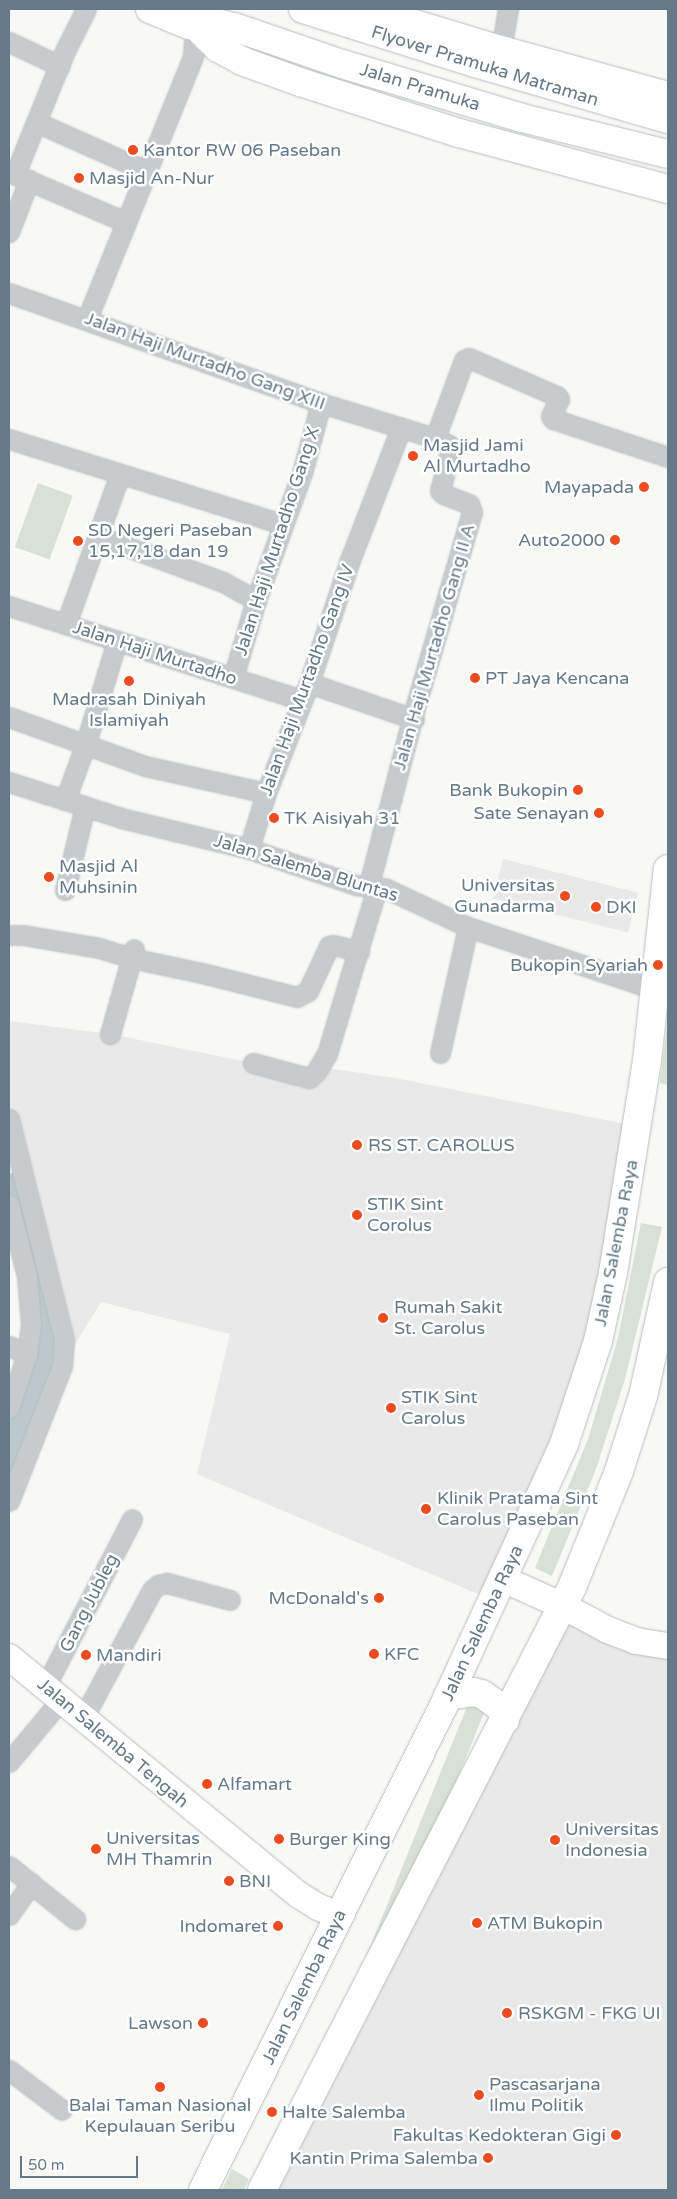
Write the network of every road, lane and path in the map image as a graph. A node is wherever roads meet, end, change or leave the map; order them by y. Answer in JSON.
{"nodes":[{"id":1,"x":86,"y":9,"type":"edge"},
{"id":2,"x":236,"y":9,"type":"edge"},
{"id":3,"x":303,"y":9,"type":"edge"},
{"id":4,"x":364,"y":9,"type":"edge"},
{"id":5,"x":508,"y":9,"type":"edge"},
{"id":6,"x":179,"y":21,"type":"edge"},
{"id":7,"x":9,"y":42,"type":"edge"},
{"id":8,"x":500,"y":50,"type":"junction"},
{"id":9,"x":60,"y":66,"type":"junction"},
{"id":10,"x":668,"y":96,"type":"edge"},
{"id":11,"x":668,"y":119,"type":"edge"},
{"id":12,"x":36,"y":122,"type":"junction"},
{"id":13,"x":543,"y":138,"type":"dead end"},
{"id":14,"x":667,"y":154,"type":"edge"},
{"id":15,"x":146,"y":171,"type":"junction"},
{"id":16,"x":18,"y":175,"type":"edge"},
{"id":17,"x":668,"y":189,"type":"edge"},
{"id":18,"x":125,"y":222,"type":"junction"},
{"id":19,"x":9,"y":232,"type":"edge"},
{"id":20,"x":9,"y":293,"type":"edge"},
{"id":21,"x":87,"y":319,"type":"junction"},
{"id":22,"x":321,"y":403,"type":"junction"},
{"id":23,"x":401,"y":428,"type":"junction"},
{"id":24,"x":436,"y":438,"type":"junction"},
{"id":25,"x":9,"y":439,"type":"edge"},
{"id":26,"x":668,"y":458,"type":"edge"},
{"id":27,"x":120,"y":474,"type":"junction"},
{"id":28,"x":282,"y":524,"type":"junction"},
{"id":29,"x":98,"y":536,"type":"junction"},
{"id":30,"x":256,"y":600,"type":"junction"},
{"id":31,"x":9,"y":606,"type":"edge"},
{"id":32,"x":66,"y":624,"type":"junction"},
{"id":33,"x":117,"y":641,"type":"junction"},
{"id":34,"x":233,"y":678,"type":"junction"},
{"id":35,"x":309,"y":682,"type":"junction"},
{"id":36,"x":301,"y":700,"type":"junction"},
{"id":37,"x":9,"y":717,"type":"edge"},
{"id":38,"x":414,"y":719,"type":"junction"},
{"id":39,"x":85,"y":746,"type":"junction"},
{"id":40,"x":9,"y":782,"type":"edge"},
{"id":41,"x":266,"y":793,"type":"junction"},
{"id":42,"x":65,"y":800,"type":"junction"},
{"id":43,"x":85,"y":806,"type":"junction"},
{"id":44,"x":249,"y":849,"type":"junction"},
{"id":45,"x":668,"y":869,"type":"edge"},
{"id":46,"x":374,"y":888,"type":"junction"},
{"id":47,"x":65,"y":890,"type":"dead end"},
{"id":48,"x":468,"y":927,"type":"junction"},
{"id":49,"x":9,"y":935,"type":"edge"},
{"id":50,"x":359,"y":951,"type":"junction"},
{"id":51,"x":133,"y":954,"type":"junction"},
{"id":52,"x":654,"y":989,"type":"junction"},
{"id":53,"x":110,"y":1034,"type":"dead end"},
{"id":54,"x":440,"y":1053,"type":"dead end"},
{"id":55,"x":253,"y":1063,"type":"dead end"},
{"id":56,"x":9,"y":1119,"type":"edge"},
{"id":57,"x":9,"y":1205,"type":"edge"},
{"id":58,"x":668,"y":1282,"type":"edge"},
{"id":59,"x":9,"y":1346,"type":"edge"},
{"id":60,"x":27,"y":1354,"type":"junction"},
{"id":61,"x":9,"y":1408,"type":"edge"},
{"id":62,"x":9,"y":1501,"type":"edge"},
{"id":63,"x":132,"y":1519,"type":"dead end"},
{"id":64,"x":503,"y":1579,"type":"junction"},
{"id":65,"x":230,"y":1600,"type":"dead end"},
{"id":66,"x":563,"y":1606,"type":"junction"},
{"id":67,"x":668,"y":1646,"type":"edge"},
{"id":68,"x":9,"y":1657,"type":"edge"},
{"id":69,"x":52,"y":1694,"type":"junction"},
{"id":70,"x":448,"y":1696,"type":"junction"},
{"id":71,"x":82,"y":1720,"type":"junction"},
{"id":72,"x":505,"y":1720,"type":"junction"},
{"id":73,"x":9,"y":1762,"type":"edge"},
{"id":74,"x":9,"y":1866,"type":"edge"},
{"id":75,"x":31,"y":1883,"type":"junction"},
{"id":76,"x":9,"y":1915,"type":"edge"},
{"id":77,"x":339,"y":1916,"type":"junction"},
{"id":78,"x":75,"y":1919,"type":"dead end"},
{"id":79,"x":9,"y":2070,"type":"edge"},
{"id":80,"x":62,"y":2110,"type":"dead end"},
{"id":81,"x":203,"y":2190,"type":"edge"},
{"id":82,"x":262,"y":2190,"type":"edge"}],
"edges":[{"from":1,"to":9,"type":"street"},
{"from":2,"to":14,"type":"main road"},
{"from":3,"to":11,"type":"main road","name":"Flyover Pramuka Matraman"},
{"from":4,"to":8,"type":"main road"},
{"from":5,"to":8,"type":"street"},
{"from":6,"to":13,"type":"main road"},
{"from":6,"to":14,"type":"main road","name":"Jalan Pramuka"},
{"from":6,"to":15,"type":"street"},
{"from":6,"to":17,"type":"main road"},
{"from":7,"to":9,"type":"street"},
{"from":8,"to":10,"type":"main road"},
{"from":9,"to":12,"type":"street"},
{"from":12,"to":15,"type":"street"},
{"from":12,"to":16,"type":"street"},
{"from":15,"to":18,"type":"street"},
{"from":16,"to":18,"type":"street"},
{"from":16,"to":19,"type":"street"},
{"from":18,"to":21,"type":"street"},
{"from":20,"to":21,"type":"street","name":"Jalan Haji Murtadho Gang XIII"},
{"from":21,"to":22,"type":"street","name":"Jalan Haji Murtadho Gang XIII"},
{"from":22,"to":23,"type":"street","name":"Jalan Haji Murtadho Gang XIII"},
{"from":22,"to":28,"type":"street","name":"Jalan Haji Murtadho Gang X"},
{"from":23,"to":24,"type":"street"},
{"from":23,"to":35,"type":"street","name":"Jalan Haji Murtadho Gang IV"},
{"from":24,"to":26,"type":"street"},
{"from":24,"to":38,"type":"street","name":"Jalan Haji Murtadho Gang II A"},
{"from":25,"to":27,"type":"street"},
{"from":27,"to":28,"type":"street"},
{"from":27,"to":29,"type":"street"},
{"from":28,"to":30,"type":"street","name":"Jalan Haji Murtadho Gang X"},
{"from":29,"to":30,"type":"street"},
{"from":29,"to":32,"type":"street"},
{"from":30,"to":34,"type":"street","name":"Jalan Haji Murtadho Gang X"},
{"from":31,"to":32,"type":"street","name":"Jalan Haji Murtadho"},
{"from":32,"to":33,"type":"street","name":"Jalan Haji Murtadho"},
{"from":33,"to":34,"type":"street","name":"Jalan Haji Murtadho"},
{"from":33,"to":39,"type":"street"},
{"from":34,"to":36,"type":"street","name":"Jalan Haji Murtadho"},
{"from":35,"to":36,"type":"street","name":"Jalan Haji Murtadho Gang IV"},
{"from":35,"to":38,"type":"street"},
{"from":36,"to":41,"type":"street","name":"Jalan Haji Murtadho Gang IV"},
{"from":37,"to":39,"type":"street"},
{"from":38,"to":46,"type":"street","name":"Jalan Haji Murtadho Gang II A"},
{"from":39,"to":41,"type":"street"},
{"from":39,"to":42,"type":"street"},
{"from":40,"to":42,"type":"street","name":"Jalan Salemba Bluntas"},
{"from":41,"to":44,"type":"street","name":"Jalan Haji Murtadho Gang IV"},
{"from":42,"to":43,"type":"street","name":"Jalan Salemba Bluntas"},
{"from":43,"to":44,"type":"street","name":"Jalan Salemba Bluntas"},
{"from":43,"to":47,"type":"street"},
{"from":44,"to":46,"type":"street","name":"Jalan Salemba Bluntas"},
{"from":45,"to":52,"type":"main road","name":"Jalan Salemba Raya"},
{"from":46,"to":48,"type":"street","name":"Jalan Salemba Bluntas"},
{"from":46,"to":50,"type":"street","name":"Jalan Haji Murtadho Gang II A"},
{"from":48,"to":52,"type":"street","name":"Jalan Salemba Bluntas"},
{"from":48,"to":54,"type":"street"},
{"from":49,"to":51,"type":"street"},
{"from":50,"to":51,"type":"street"},
{"from":50,"to":55,"type":"street","name":"Jalan Haji Murtadho Gang II A"},
{"from":51,"to":53,"type":"street"},
{"from":52,"to":64,"type":"main road","name":"Jalan Salemba Raya"},
{"from":56,"to":62,"type":"street"},
{"from":57,"to":60,"type":"street"},
{"from":58,"to":66,"type":"main road"},
{"from":59,"to":60,"type":"street"},
{"from":60,"to":61,"type":"street"},
{"from":63,"to":69,"type":"street","name":"Gang Jubleg"},
{"from":64,"to":66,"type":"main road"},
{"from":64,"to":70,"type":"main road","name":"Jalan Salemba Raya"},
{"from":65,"to":71,"type":"street"},
{"from":66,"to":67,"type":"main road"},
{"from":66,"to":72,"type":"main road"},
{"from":68,"to":69,"type":"main road","name":"Jalan Salemba Tengah"},
{"from":69,"to":71,"type":"main road","name":"Jalan Salemba Tengah"},
{"from":69,"to":73,"type":"street","name":"Gang Jubleg"},
{"from":70,"to":72,"type":"main road"},
{"from":70,"to":77,"type":"main road","name":"Jalan Salemba Raya"},
{"from":71,"to":77,"type":"main road","name":"Jalan Salemba Tengah"},
{"from":72,"to":82,"type":"main road"},
{"from":74,"to":75,"type":"street"},
{"from":75,"to":76,"type":"street"},
{"from":75,"to":78,"type":"street"},
{"from":77,"to":81,"type":"main road","name":"Jalan Salemba Raya"},
{"from":79,"to":80,"type":"street"}]}
